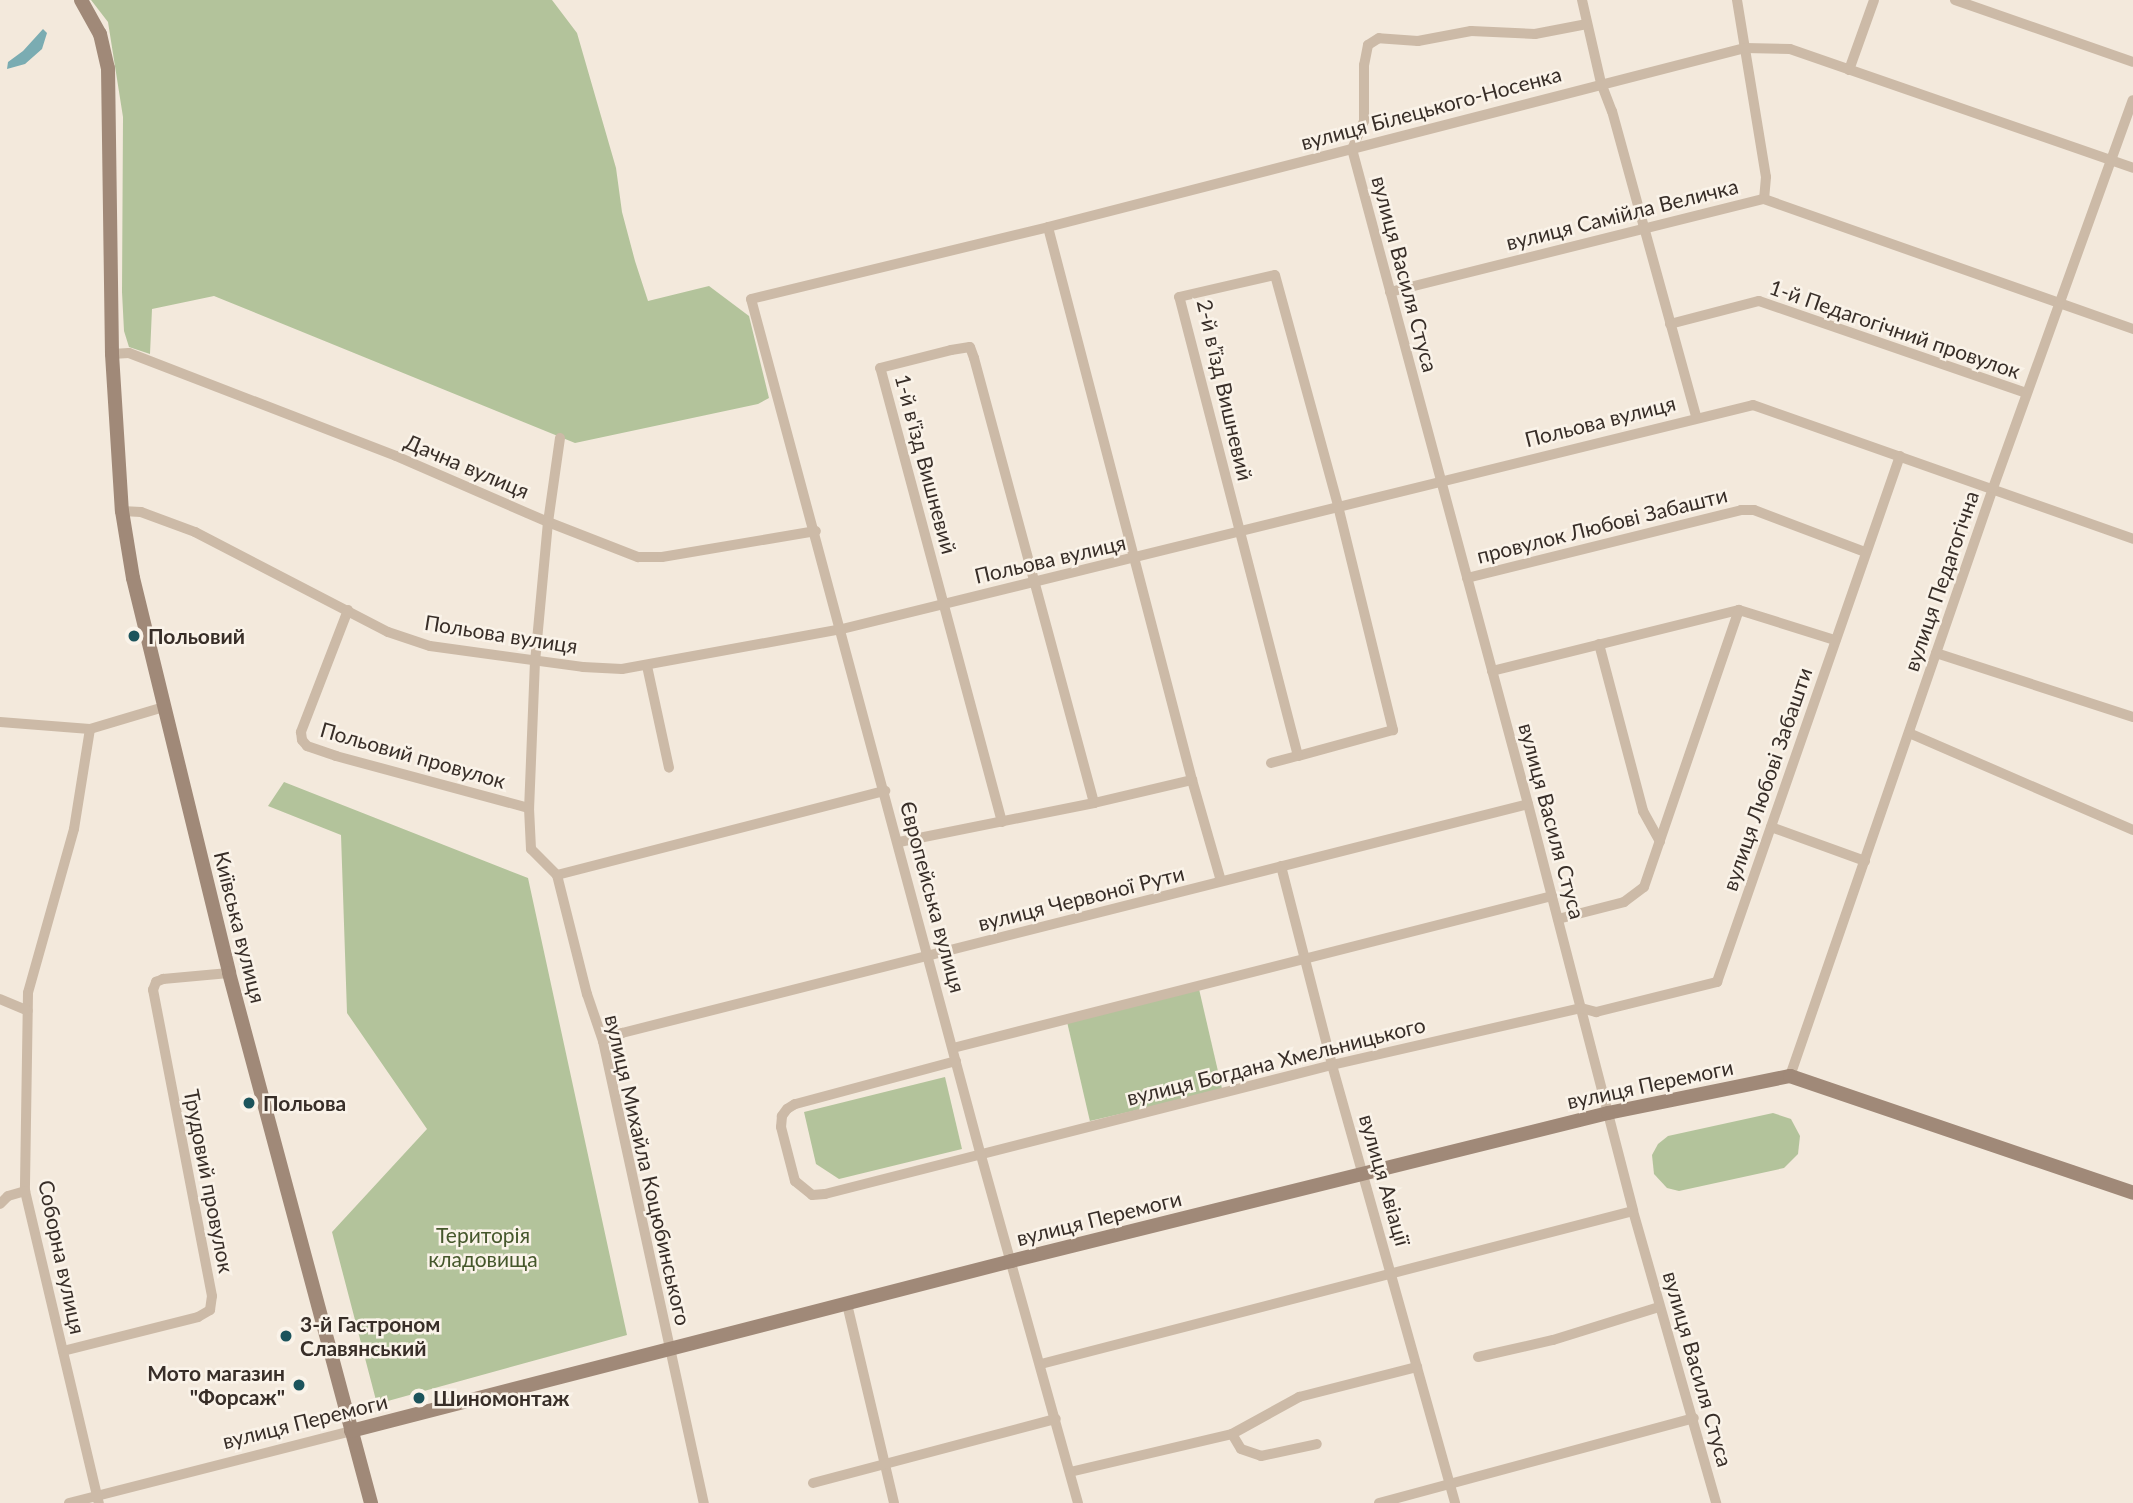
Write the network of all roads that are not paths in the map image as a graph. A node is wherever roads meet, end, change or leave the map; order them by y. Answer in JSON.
{"nodes":[{"id":1,"x":81,"y":0,"type":"edge"},
{"id":2,"x":1582,"y":0,"type":"edge"},
{"id":3,"x":1737,"y":0,"type":"edge"},
{"id":4,"x":1874,"y":0,"type":"edge"},
{"id":5,"x":1955,"y":0,"type":"edge"},
{"id":6,"x":1587,"y":24,"type":"junction"},
{"id":7,"x":1745,"y":48,"type":"junction"},
{"id":8,"x":2133,"y":62,"type":"edge"},
{"id":9,"x":1849,"y":70,"type":"junction"},
{"id":10,"x":1601,"y":83,"type":"junction"},
{"id":11,"x":2133,"y":100,"type":"edge"},
{"id":12,"x":1352,"y":149,"type":"junction"},
{"id":13,"x":2113,"y":161,"type":"junction"},
{"id":14,"x":2133,"y":168,"type":"edge"},
{"id":15,"x":1764,"y":199,"type":"junction"},
{"id":16,"x":1048,"y":227,"type":"junction"},
{"id":17,"x":1643,"y":228,"type":"junction"},
{"id":18,"x":1390,"y":292,"type":"junction"},
{"id":19,"x":751,"y":299,"type":"joint"},
{"id":20,"x":2060,"y":303,"type":"junction"},
{"id":21,"x":1670,"y":324,"type":"junction"},
{"id":22,"x":2133,"y":329,"type":"edge"},
{"id":23,"x":112,"y":354,"type":"junction"},
{"id":24,"x":2026,"y":393,"type":"junction"},
{"id":25,"x":1696,"y":417,"type":"junction"},
{"id":26,"x":560,"y":438,"type":"dead end"},
{"id":27,"x":1900,"y":456,"type":"junction"},
{"id":28,"x":1441,"y":482,"type":"junction"},
{"id":29,"x":1993,"y":488,"type":"junction"},
{"id":30,"x":1338,"y":506,"type":"junction"},
{"id":31,"x":122,"y":511,"type":"junction"},
{"id":32,"x":548,"y":522,"type":"junction"},
{"id":33,"x":816,"y":531,"type":"junction"},
{"id":34,"x":1238,"y":532,"type":"junction"},
{"id":35,"x":2133,"y":539,"type":"edge"},
{"id":36,"x":1865,"y":552,"type":"junction"},
{"id":37,"x":1134,"y":559,"type":"junction"},
{"id":38,"x":1467,"y":578,"type":"junction"},
{"id":39,"x":1035,"y":582,"type":"junction"},
{"id":40,"x":943,"y":604,"type":"junction"},
{"id":41,"x":348,"y":610,"type":"junction"},
{"id":42,"x":1740,"y":610,"type":"junction"},
{"id":43,"x":842,"y":629,"type":"junction"},
{"id":44,"x":1835,"y":640,"type":"junction"},
{"id":45,"x":1599,"y":644,"type":"junction"},
{"id":46,"x":1936,"y":653,"type":"junction"},
{"id":47,"x":535,"y":661,"type":"junction"},
{"id":48,"x":647,"y":666,"type":"junction"},
{"id":49,"x":1492,"y":671,"type":"junction"},
{"id":50,"x":164,"y":707,"type":"junction"},
{"id":51,"x":2133,"y":717,"type":"edge"},
{"id":52,"x":0,"y":722,"type":"edge"},
{"id":53,"x":90,"y":729,"type":"junction"},
{"id":54,"x":1909,"y":733,"type":"junction"},
{"id":55,"x":1298,"y":756,"type":"junction"},
{"id":56,"x":1271,"y":763,"type":"dead end"},
{"id":57,"x":669,"y":768,"type":"dead end"},
{"id":58,"x":1192,"y":779,"type":"junction"},
{"id":59,"x":885,"y":791,"type":"junction"},
{"id":60,"x":1094,"y":803,"type":"junction"},
{"id":61,"x":1528,"y":804,"type":"junction"},
{"id":62,"x":529,"y":808,"type":"junction"},
{"id":63,"x":1002,"y":822,"type":"junction"},
{"id":64,"x":1771,"y":827,"type":"junction"},
{"id":65,"x":2133,"y":830,"type":"edge"},
{"id":66,"x":899,"y":842,"type":"junction"},
{"id":67,"x":1660,"y":842,"type":"junction"},
{"id":68,"x":1865,"y":860,"type":"junction"},
{"id":69,"x":1281,"y":866,"type":"junction"},
{"id":70,"x":557,"y":875,"type":"junction"},
{"id":71,"x":1221,"y":881,"type":"junction"},
{"id":72,"x":1552,"y":896,"type":"junction"},
{"id":73,"x":1559,"y":919,"type":"junction"},
{"id":74,"x":928,"y":957,"type":"junction"},
{"id":75,"x":1305,"y":959,"type":"junction"},
{"id":76,"x":229,"y":973,"type":"junction"},
{"id":77,"x":0,"y":999,"type":"edge"},
{"id":78,"x":1581,"y":1008,"type":"junction"},
{"id":79,"x":28,"y":1011,"type":"junction"},
{"id":80,"x":603,"y":1041,"type":"junction"},
{"id":81,"x":953,"y":1048,"type":"junction"},
{"id":82,"x":956,"y":1061,"type":"junction"},
{"id":83,"x":1332,"y":1065,"type":"junction"},
{"id":84,"x":1790,"y":1076,"type":"junction"},
{"id":85,"x":1608,"y":1113,"type":"junction"},
{"id":86,"x":981,"y":1156,"type":"junction"},
{"id":87,"x":1363,"y":1176,"type":"junction"},
{"id":88,"x":24,"y":1191,"type":"junction"},
{"id":89,"x":2133,"y":1193,"type":"edge"},
{"id":90,"x":0,"y":1204,"type":"edge"},
{"id":91,"x":1633,"y":1211,"type":"junction"},
{"id":92,"x":1011,"y":1261,"type":"junction"},
{"id":93,"x":1391,"y":1275,"type":"junction"},
{"id":94,"x":847,"y":1304,"type":"junction"},
{"id":95,"x":1660,"y":1307,"type":"junction"},
{"id":96,"x":63,"y":1351,"type":"junction"},
{"id":97,"x":669,"y":1351,"type":"junction"},
{"id":98,"x":1478,"y":1357,"type":"dead end"},
{"id":99,"x":1041,"y":1364,"type":"junction"},
{"id":100,"x":1417,"y":1367,"type":"junction"},
{"id":101,"x":1694,"y":1418,"type":"junction"},
{"id":102,"x":1056,"y":1419,"type":"junction"},
{"id":103,"x":351,"y":1431,"type":"junction"},
{"id":104,"x":1232,"y":1434,"type":"junction"},
{"id":105,"x":1317,"y":1444,"type":"dead end"},
{"id":106,"x":884,"y":1465,"type":"junction"},
{"id":107,"x":1070,"y":1472,"type":"junction"},
{"id":108,"x":813,"y":1483,"type":"dead end"},
{"id":109,"x":1449,"y":1484,"type":"junction"},
{"id":110,"x":98,"y":1500,"type":"edge"},
{"id":111,"x":69,"y":1503,"type":"edge"},
{"id":112,"x":370,"y":1503,"type":"edge"},
{"id":113,"x":704,"y":1503,"type":"edge"},
{"id":114,"x":894,"y":1503,"type":"edge"},
{"id":115,"x":1079,"y":1503,"type":"edge"},
{"id":116,"x":1379,"y":1503,"type":"edge"},
{"id":117,"x":1455,"y":1503,"type":"edge"},
{"id":118,"x":1716,"y":1503,"type":"edge"}],
"edges":[{"from":1,"to":23,"type":"street","name":"Київська вулиця"},
{"from":2,"to":6,"type":"street"},
{"from":3,"to":7,"type":"street"},
{"from":4,"to":9,"type":"street"},
{"from":5,"to":8,"type":"street"},
{"from":6,"to":10,"type":"street"},
{"from":6,"to":12,"type":"street"},
{"from":7,"to":9,"type":"street","name":"вулиця Білецького-Носенка"},
{"from":7,"to":10,"type":"street","name":"вулиця Білецького-Носенка"},
{"from":7,"to":15,"type":"street"},
{"from":9,"to":13,"type":"street","name":"вулиця Білецького-Носенка"},
{"from":10,"to":12,"type":"street","name":"вулиця Білецького-Носенка"},
{"from":10,"to":17,"type":"street"},
{"from":11,"to":13,"type":"street","name":"вулиця Педагогічна"},
{"from":12,"to":16,"type":"street","name":"вулиця Білецького-Носенка"},
{"from":12,"to":18,"type":"street","name":"вулиця Василя Стуса"},
{"from":13,"to":14,"type":"street","name":"вулиця Білецького-Носенка"},
{"from":13,"to":20,"type":"street","name":"вулиця Педагогічна"},
{"from":15,"to":17,"type":"street","name":"вулиця Самійла Величка"},
{"from":15,"to":20,"type":"street","name":"вулиця Самійла Величка"},
{"from":16,"to":19,"type":"street","name":"вулиця Білецького-Носенка"},
{"from":16,"to":37,"type":"street"},
{"from":17,"to":18,"type":"street","name":"вулиця Самійла Величка"},
{"from":17,"to":21,"type":"street"},
{"from":18,"to":28,"type":"street","name":"вулиця Василя Стуса"},
{"from":19,"to":33,"type":"street","name":"Європейська вулиця"},
{"from":20,"to":22,"type":"street","name":"вулиця Самійла Величка"},
{"from":20,"to":24,"type":"street","name":"вулиця Педагогічна"},
{"from":21,"to":24,"type":"street","name":"1-й Педагогічний провулок"},
{"from":21,"to":25,"type":"street"},
{"from":23,"to":31,"type":"street","name":"Київська вулиця"},
{"from":23,"to":32,"type":"street","name":"Дачна вулиця"},
{"from":24,"to":29,"type":"street","name":"вулиця Педагогічна"},
{"from":25,"to":27,"type":"street","name":"Польова вулиця"},
{"from":25,"to":28,"type":"street","name":"Польова вулиця"},
{"from":26,"to":32,"type":"street"},
{"from":27,"to":29,"type":"street","name":"Польова вулиця"},
{"from":27,"to":36,"type":"street","name":"вулиця Любові Забашти"},
{"from":28,"to":30,"type":"street","name":"Польова вулиця"},
{"from":28,"to":38,"type":"street","name":"вулиця Василя Стуса"},
{"from":29,"to":35,"type":"street","name":"Польова вулиця"},
{"from":29,"to":46,"type":"street","name":"вулиця Педагогічна"},
{"from":30,"to":34,"type":"street","name":"Польова вулиця"},
{"from":30,"to":34,"type":"street","name":"2-й вʼїзд Вишневий"},
{"from":30,"to":55,"type":"street"},
{"from":31,"to":41,"type":"street","name":"Польова вулиця"},
{"from":31,"to":50,"type":"street","name":"Київська вулиця"},
{"from":32,"to":33,"type":"street","name":"Дачна вулиця"},
{"from":32,"to":47,"type":"street"},
{"from":33,"to":43,"type":"street","name":"Європейська вулиця"},
{"from":34,"to":37,"type":"street","name":"Польова вулиця"},
{"from":34,"to":55,"type":"street"},
{"from":36,"to":38,"type":"street","name":"провулок Любові Забашти"},
{"from":36,"to":44,"type":"street","name":"вулиця Любові Забашти"},
{"from":37,"to":39,"type":"street","name":"Польова вулиця"},
{"from":37,"to":58,"type":"street"},
{"from":38,"to":49,"type":"street","name":"вулиця Василя Стуса"},
{"from":39,"to":40,"type":"street","name":"Польова вулиця"},
{"from":39,"to":40,"type":"street","name":"1-й в'їзд Вишневий"},
{"from":39,"to":60,"type":"street"},
{"from":40,"to":43,"type":"street","name":"Польова вулиця"},
{"from":40,"to":63,"type":"street","name":"1-й в'їзд Вишневий"},
{"from":41,"to":47,"type":"street","name":"Польова вулиця"},
{"from":41,"to":62,"type":"street","name":"Польовий провулок"},
{"from":42,"to":44,"type":"street"},
{"from":42,"to":45,"type":"street"},
{"from":42,"to":67,"type":"street"},
{"from":43,"to":48,"type":"street","name":"Польова вулиця"},
{"from":43,"to":59,"type":"street","name":"Європейська вулиця"},
{"from":44,"to":64,"type":"street","name":"вулиця Любові Забашти"},
{"from":45,"to":49,"type":"street"},
{"from":45,"to":67,"type":"street"},
{"from":46,"to":51,"type":"street"},
{"from":46,"to":54,"type":"street","name":"вулиця Педагогічна"},
{"from":47,"to":48,"type":"street","name":"Польова вулиця"},
{"from":47,"to":62,"type":"street"},
{"from":48,"to":57,"type":"street"},
{"from":49,"to":61,"type":"street","name":"вулиця Василя Стуса"},
{"from":50,"to":53,"type":"street"},
{"from":50,"to":76,"type":"street","name":"Київська вулиця"},
{"from":52,"to":53,"type":"street"},
{"from":53,"to":79,"type":"street","name":"Соборна вулиця"},
{"from":54,"to":65,"type":"street"},
{"from":54,"to":68,"type":"street","name":"вулиця Педагогічна"},
{"from":55,"to":56,"type":"street"},
{"from":58,"to":60,"type":"street"},
{"from":58,"to":71,"type":"street"},
{"from":59,"to":66,"type":"street","name":"Європейська вулиця"},
{"from":59,"to":70,"type":"street"},
{"from":60,"to":63,"type":"street"},
{"from":61,"to":69,"type":"street","name":"вулиця Червоної Рути"},
{"from":61,"to":72,"type":"street","name":"вулиця Василя Стуса"},
{"from":62,"to":70,"type":"street"},
{"from":63,"to":66,"type":"street"},
{"from":64,"to":68,"type":"street"},
{"from":64,"to":78,"type":"street","name":"вулиця Любові Забашти"},
{"from":66,"to":74,"type":"street","name":"Європейська вулиця"},
{"from":67,"to":73,"type":"street"},
{"from":68,"to":84,"type":"street","name":"вулиця Педагогічна"},
{"from":69,"to":71,"type":"street","name":"вулиця Червоної Рути"},
{"from":69,"to":75,"type":"street","name":"вулиця Авіації"},
{"from":70,"to":80,"type":"street","name":"вулиця Михайла Коцюбинського"},
{"from":71,"to":74,"type":"street","name":"вулиця Червоної Рути"},
{"from":72,"to":73,"type":"street","name":"вулиця Василя Стуса"},
{"from":72,"to":75,"type":"street"},
{"from":73,"to":78,"type":"street","name":"вулиця Василя Стуса"},
{"from":74,"to":80,"type":"street","name":"вулиця Червоної Рути"},
{"from":74,"to":81,"type":"street","name":"Європейська вулиця"},
{"from":75,"to":81,"type":"street"},
{"from":75,"to":83,"type":"street","name":"вулиця Авіації"},
{"from":76,"to":96,"type":"street","name":"Трудовий провулок"},
{"from":76,"to":103,"type":"street","name":"Київська вулиця"},
{"from":77,"to":79,"type":"street"},
{"from":78,"to":83,"type":"street","name":"вулиця Богдана Хмельницького"},
{"from":78,"to":85,"type":"street","name":"вулиця Василя Стуса"},
{"from":79,"to":88,"type":"street","name":"Соборна вулиця"},
{"from":80,"to":97,"type":"street","name":"вулиця Михайла Коцюбинського"},
{"from":81,"to":82,"type":"street","name":"Європейська вулиця"},
{"from":82,"to":86,"type":"street","name":"Європейська вулиця"},
{"from":82,"to":86,"type":"street","name":"вулиця Богдана Хмельницького"},
{"from":83,"to":86,"type":"street","name":"вулиця Богдана Хмельницького"},
{"from":83,"to":87,"type":"street","name":"вулиця Авіації"},
{"from":84,"to":85,"type":"street","name":"вулиця Перемоги"},
{"from":84,"to":89,"type":"street"},
{"from":85,"to":87,"type":"street","name":"вулиця Перемоги"},
{"from":85,"to":91,"type":"street","name":"вулиця Василя Стуса"},
{"from":86,"to":92,"type":"street","name":"Європейська вулиця"},
{"from":87,"to":92,"type":"street","name":"вулиця Перемоги"},
{"from":87,"to":93,"type":"street","name":"вулиця Авіації"},
{"from":88,"to":90,"type":"street"},
{"from":88,"to":96,"type":"street","name":"Соборна вулиця"},
{"from":91,"to":93,"type":"street"},
{"from":91,"to":95,"type":"street","name":"вулиця Василя Стуса"},
{"from":92,"to":94,"type":"street","name":"вулиця Перемоги"},
{"from":92,"to":99,"type":"street","name":"Європейська вулиця"},
{"from":93,"to":99,"type":"street"},
{"from":93,"to":100,"type":"street","name":"вулиця Авіації"},
{"from":94,"to":97,"type":"street","name":"вулиця Перемоги"},
{"from":94,"to":106,"type":"street"},
{"from":95,"to":98,"type":"street"},
{"from":95,"to":101,"type":"street","name":"вулиця Василя Стуса"},
{"from":96,"to":110,"type":"street","name":"Соборна вулиця"},
{"from":97,"to":103,"type":"street","name":"вулиця Перемоги"},
{"from":97,"to":113,"type":"street","name":"вулиця Михайла Коцюбинського"},
{"from":99,"to":102,"type":"street","name":"Європейська вулиця"},
{"from":100,"to":104,"type":"street"},
{"from":100,"to":109,"type":"street","name":"вулиця Авіації"},
{"from":101,"to":109,"type":"street"},
{"from":101,"to":118,"type":"street","name":"вулиця Василя Стуса"},
{"from":102,"to":106,"type":"street"},
{"from":102,"to":107,"type":"street","name":"Європейська вулиця"},
{"from":103,"to":110,"type":"street","name":"вулиця Перемоги"},
{"from":103,"to":112,"type":"street","name":"Київська вулиця"},
{"from":104,"to":105,"type":"street"},
{"from":104,"to":107,"type":"street"},
{"from":106,"to":108,"type":"street"},
{"from":106,"to":114,"type":"street"},
{"from":107,"to":115,"type":"street","name":"Європейська вулиця"},
{"from":109,"to":116,"type":"street"},
{"from":109,"to":117,"type":"street","name":"вулиця Авіації"},
{"from":110,"to":111,"type":"street","name":"вулиця Перемоги"}]}
